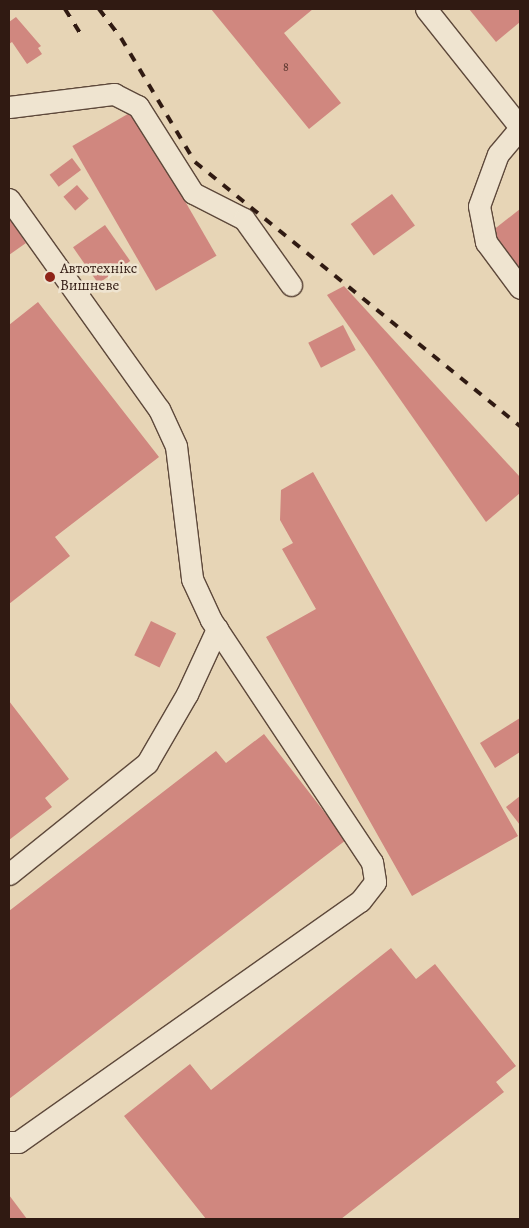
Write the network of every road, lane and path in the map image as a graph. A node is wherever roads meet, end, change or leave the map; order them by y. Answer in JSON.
{"nodes":[{"id":1,"x":426,"y":9,"type":"edge"},
{"id":2,"x":9,"y":107,"type":"edge"},
{"id":3,"x":520,"y":127,"type":"edge"},
{"id":4,"x":9,"y":199,"type":"edge"},
{"id":5,"x":291,"y":285,"type":"dead end"},
{"id":6,"x":520,"y":288,"type":"edge"},
{"id":7,"x":217,"y":629,"type":"junction"},
{"id":8,"x":9,"y":874,"type":"edge"},
{"id":9,"x":9,"y":1142,"type":"edge"}],
"edges":[{"from":1,"to":3,"type":"lane"},
{"from":2,"to":5,"type":"lane"},
{"from":3,"to":6,"type":"lane"},
{"from":4,"to":7,"type":"lane"},
{"from":7,"to":8,"type":"lane"},
{"from":7,"to":9,"type":"lane"}]}
